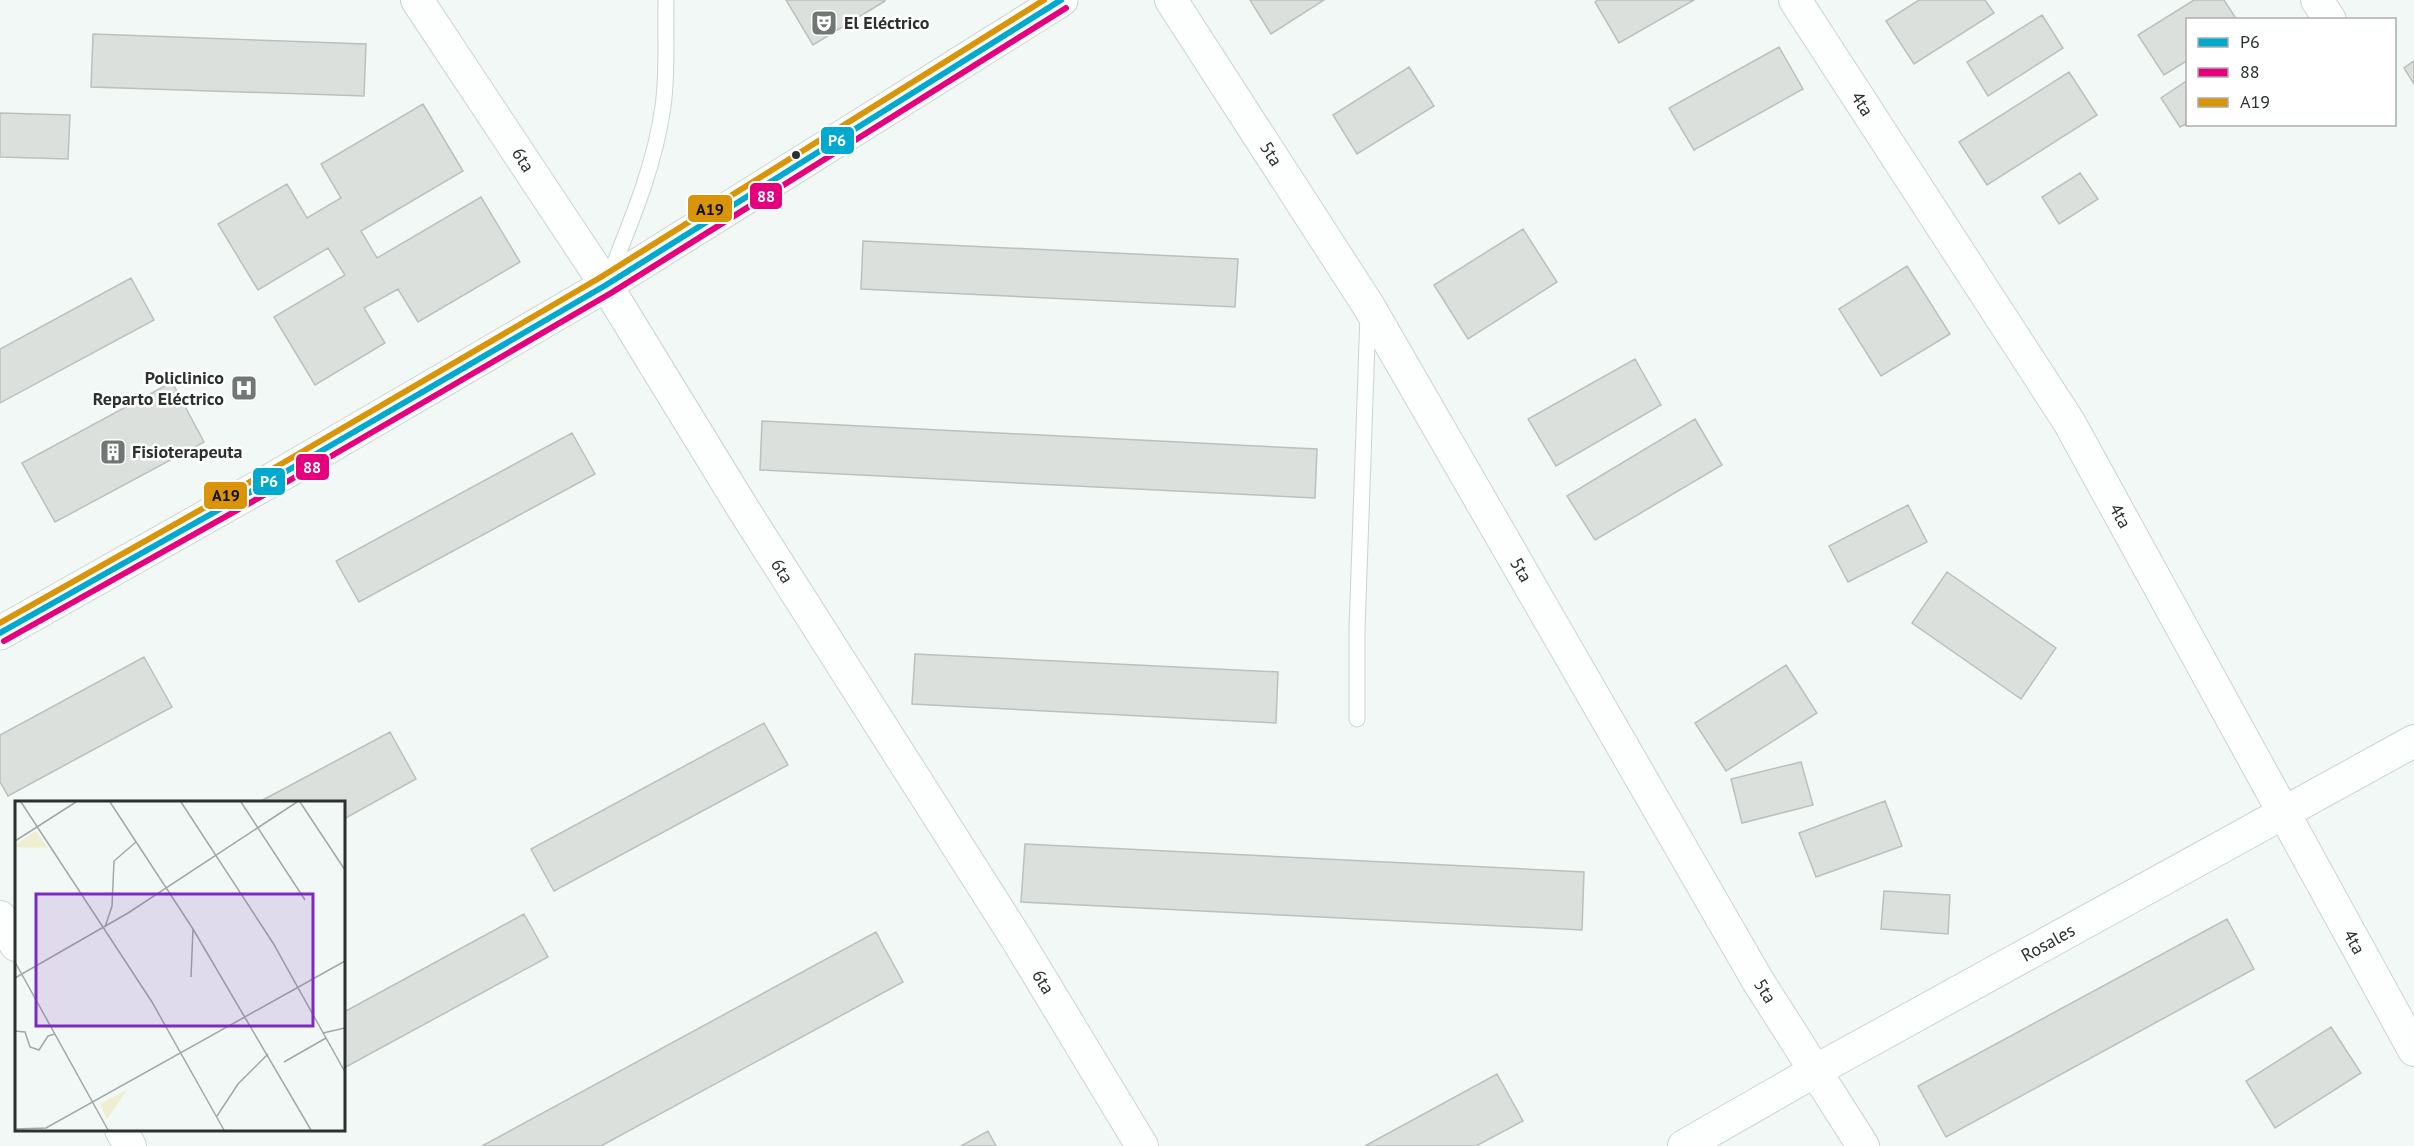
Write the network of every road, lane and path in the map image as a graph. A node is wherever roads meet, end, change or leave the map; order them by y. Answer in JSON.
{"nodes":[{"id":1,"x":417,"y":0,"type":"edge"},
{"id":2,"x":666,"y":0,"type":"edge"},
{"id":3,"x":1061,"y":0,"type":"edge"},
{"id":4,"x":1171,"y":0,"type":"edge"},
{"id":5,"x":1795,"y":0,"type":"edge"},
{"id":6,"x":2317,"y":0,"type":"edge"},
{"id":7,"x":2329,"y":18,"type":"edge"},
{"id":8,"x":606,"y":285,"type":"junction"},
{"id":9,"x":1368,"y":305,"type":"junction"},
{"id":10,"x":0,"y":633,"type":"edge"},
{"id":11,"x":1358,"y":719,"type":"dead end"},
{"id":12,"x":2414,"y":741,"type":"edge"},
{"id":13,"x":2283,"y":814,"type":"junction"},
{"id":14,"x":0,"y":917,"type":"edge"},
{"id":15,"x":15,"y":943,"type":"edge"},
{"id":16,"x":2414,"y":1050,"type":"edge"},
{"id":17,"x":1815,"y":1071,"type":"junction"},
{"id":18,"x":122,"y":1131,"type":"edge"},
{"id":19,"x":130,"y":1146,"type":"edge"},
{"id":20,"x":1142,"y":1146,"type":"edge"},
{"id":21,"x":1684,"y":1146,"type":"edge"},
{"id":22,"x":1863,"y":1146,"type":"edge"}],
"edges":[{"from":1,"to":8,"type":"street","name":"6ta"},
{"from":2,"to":8,"type":"lane"},
{"from":3,"to":8,"type":"street"},
{"from":4,"to":9,"type":"street","name":"5ta"},
{"from":5,"to":13,"type":"street","name":"4ta"},
{"from":6,"to":7,"type":"street"},
{"from":8,"to":10,"type":"street"},
{"from":8,"to":20,"type":"street","name":"6ta"},
{"from":9,"to":11,"type":"lane"},
{"from":9,"to":17,"type":"street","name":"5ta"},
{"from":12,"to":13,"type":"street","name":"Rosales"},
{"from":13,"to":16,"type":"street","name":"4ta"},
{"from":13,"to":17,"type":"street","name":"Rosales"},
{"from":14,"to":15,"type":"street"},
{"from":17,"to":21,"type":"street","name":"Rosales"},
{"from":17,"to":22,"type":"street","name":"5ta"},
{"from":18,"to":19,"type":"street"}]}
